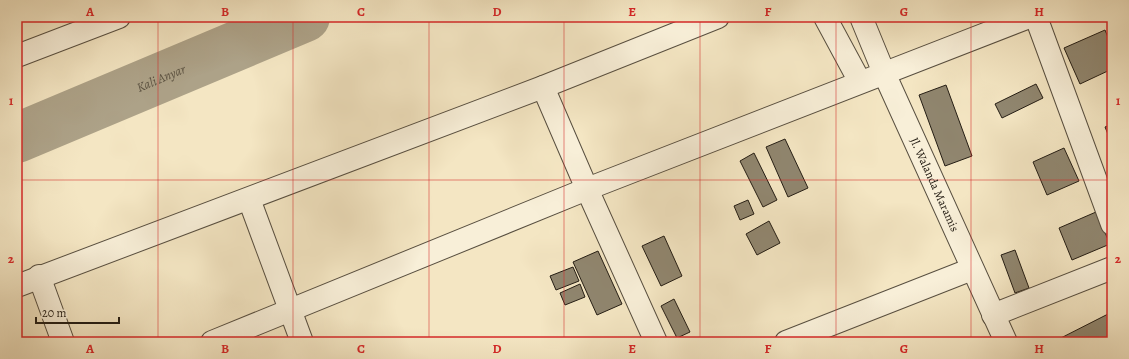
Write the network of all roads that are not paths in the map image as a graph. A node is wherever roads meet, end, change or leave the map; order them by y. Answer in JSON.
{"nodes":[{"id":1,"x":119,"y":17,"type":"edge"},
{"id":2,"x":718,"y":17,"type":"edge"},
{"id":3,"x":825,"y":17,"type":"edge"},
{"id":4,"x":1029,"y":17,"type":"edge"},
{"id":5,"x":1036,"y":17,"type":"edge"},
{"id":6,"x":863,"y":22,"type":"edge"},
{"id":7,"x":17,"y":56,"type":"edge"},
{"id":8,"x":884,"y":73,"type":"junction"},
{"id":9,"x":860,"y":82,"type":"junction"},
{"id":10,"x":543,"y":87,"type":"junction"},
{"id":11,"x":587,"y":189,"type":"junction"},
{"id":12,"x":249,"y":199,"type":"junction"},
{"id":13,"x":1112,"y":224,"type":"edge"},
{"id":14,"x":1112,"y":268,"type":"edge"},
{"id":15,"x":972,"y":269,"type":"junction"},
{"id":16,"x":39,"y":276,"type":"junction"},
{"id":17,"x":17,"y":286,"type":"edge"},
{"id":18,"x":290,"y":309,"type":"junction"},
{"id":19,"x":993,"y":315,"type":"junction"},
{"id":20,"x":63,"y":342,"type":"edge"},
{"id":21,"x":212,"y":342,"type":"edge"},
{"id":22,"x":302,"y":342,"type":"edge"},
{"id":23,"x":656,"y":342,"type":"edge"},
{"id":24,"x":786,"y":342,"type":"edge"},
{"id":25,"x":1006,"y":342,"type":"edge"}],
"edges":[{"from":1,"to":7,"type":"street"},
{"from":2,"to":10,"type":"street"},
{"from":3,"to":9,"type":"street"},
{"from":4,"to":8,"type":"street"},
{"from":5,"to":13,"type":"street"},
{"from":6,"to":8,"type":"street","name":"Jl. Walanda Maramis"},
{"from":8,"to":9,"type":"street"},
{"from":8,"to":15,"type":"street","name":"Jl. Walanda Maramis"},
{"from":9,"to":11,"type":"street"},
{"from":10,"to":11,"type":"street"},
{"from":10,"to":12,"type":"street"},
{"from":11,"to":18,"type":"street"},
{"from":11,"to":23,"type":"street"},
{"from":12,"to":16,"type":"street"},
{"from":12,"to":18,"type":"street"},
{"from":14,"to":19,"type":"street"},
{"from":15,"to":19,"type":"street","name":"Jl. Walanda Maramis"},
{"from":15,"to":24,"type":"street"},
{"from":16,"to":17,"type":"street"},
{"from":16,"to":20,"type":"street"},
{"from":18,"to":21,"type":"street"},
{"from":18,"to":22,"type":"street"},
{"from":19,"to":25,"type":"street","name":"Jl. Walanda Maramis"}]}
